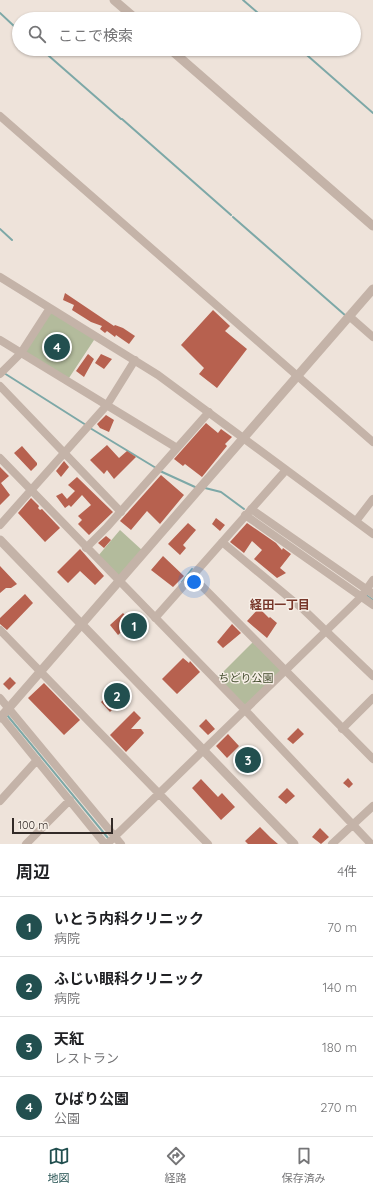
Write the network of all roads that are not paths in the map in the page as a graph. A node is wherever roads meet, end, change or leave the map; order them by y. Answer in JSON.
{"nodes":[{"id":1,"x":114,"y":0,"type":"edge"},
{"id":2,"x":128,"y":12,"type":"edge"},
{"id":3,"x":178,"y":56,"type":"edge"},
{"id":4,"x":0,"y":116,"type":"edge"},
{"id":5,"x":373,"y":226,"type":"edge"},
{"id":6,"x":0,"y":277,"type":"edge"},
{"id":7,"x":373,"y":289,"type":"edge"},
{"id":8,"x":50,"y":308,"type":"junction"},
{"id":9,"x":349,"y":316,"type":"junction"},
{"id":10,"x":373,"y":337,"type":"edge"},
{"id":11,"x":0,"y":340,"type":"edge"},
{"id":12,"x":21,"y":353,"type":"junction"},
{"id":13,"x":134,"y":360,"type":"junction"},
{"id":14,"x":0,"y":374,"type":"edge"},
{"id":15,"x":297,"y":376,"type":"junction"},
{"id":16,"x":0,"y":386,"type":"edge"},
{"id":17,"x":107,"y":405,"type":"junction"},
{"id":18,"x":209,"y":412,"type":"junction"},
{"id":19,"x":243,"y":437,"type":"junction"},
{"id":20,"x":373,"y":442,"type":"edge"},
{"id":21,"x":177,"y":448,"type":"junction"},
{"id":22,"x":63,"y":454,"type":"junction"},
{"id":23,"x":0,"y":458,"type":"edge"},
{"id":24,"x":286,"y":470,"type":"junction"},
{"id":25,"x":32,"y":490,"type":"junction"},
{"id":26,"x":373,"y":499,"type":"edge"},
{"id":27,"x":120,"y":512,"type":"junction"},
{"id":28,"x":248,"y":512,"type":"junction"},
{"id":29,"x":356,"y":521,"type":"junction"},
{"id":30,"x":0,"y":525,"type":"edge"},
{"id":31,"x":373,"y":534,"type":"edge"},
{"id":32,"x":0,"y":540,"type":"edge"},
{"id":33,"x":222,"y":542,"type":"junction"},
{"id":34,"x":86,"y":548,"type":"junction"},
{"id":35,"x":192,"y":576,"type":"junction"},
{"id":36,"x":373,"y":580,"type":"edge"},
{"id":37,"x":118,"y":581,"type":"junction"},
{"id":38,"x":370,"y":592,"type":"edge"},
{"id":39,"x":361,"y":597,"type":"junction"},
{"id":40,"x":373,"y":606,"type":"edge"},
{"id":41,"x":155,"y":618,"type":"junction"},
{"id":42,"x":81,"y":625,"type":"junction"},
{"id":43,"x":0,"y":630,"type":"edge"},
{"id":44,"x":327,"y":630,"type":"junction"},
{"id":45,"x":40,"y":671,"type":"junction"},
{"id":46,"x":286,"y":671,"type":"junction"},
{"id":47,"x":373,"y":676,"type":"edge"},
{"id":48,"x":0,"y":698,"type":"edge"},
{"id":49,"x":373,"y":698,"type":"edge"},
{"id":50,"x":9,"y":708,"type":"junction"},
{"id":51,"x":245,"y":710,"type":"junction"},
{"id":52,"x":0,"y":717,"type":"edge"},
{"id":53,"x":342,"y":729,"type":"junction"},
{"id":54,"x":203,"y":751,"type":"junction"},
{"id":55,"x":373,"y":759,"type":"edge"},
{"id":56,"x":37,"y":760,"type":"junction"},
{"id":57,"x":159,"y":794,"type":"junction"},
{"id":58,"x":0,"y":800,"type":"edge"},
{"id":59,"x":70,"y":800,"type":"junction"},
{"id":60,"x":373,"y":806,"type":"edge"},
{"id":61,"x":352,"y":824,"type":"junction"},
{"id":62,"x":115,"y":836,"type":"junction"},
{"id":63,"x":27,"y":844,"type":"edge"},
{"id":64,"x":106,"y":844,"type":"edge"},
{"id":65,"x":121,"y":844,"type":"edge"},
{"id":66,"x":208,"y":844,"type":"edge"},
{"id":67,"x":294,"y":844,"type":"edge"},
{"id":68,"x":332,"y":844,"type":"edge"},
{"id":69,"x":371,"y":844,"type":"edge"}],
"edges":[{"from":1,"to":2,"type":"street"},
{"from":3,"to":5,"type":"street"},
{"from":4,"to":15,"type":"street"},
{"from":6,"to":8,"type":"street"},
{"from":7,"to":9,"type":"street"},
{"from":8,"to":12,"type":"street"},
{"from":8,"to":13,"type":"street"},
{"from":9,"to":10,"type":"street"},
{"from":9,"to":15,"type":"street"},
{"from":11,"to":12,"type":"street"},
{"from":12,"to":14,"type":"street"},
{"from":12,"to":17,"type":"street"},
{"from":13,"to":17,"type":"street"},
{"from":13,"to":18,"type":"street"},
{"from":15,"to":19,"type":"street"},
{"from":15,"to":20,"type":"street"},
{"from":16,"to":22,"type":"street"},
{"from":17,"to":21,"type":"street"},
{"from":17,"to":22,"type":"street"},
{"from":18,"to":19,"type":"street"},
{"from":18,"to":21,"type":"street"},
{"from":19,"to":24,"type":"street"},
{"from":19,"to":37,"type":"street"},
{"from":21,"to":27,"type":"street"},
{"from":22,"to":25,"type":"street"},
{"from":22,"to":27,"type":"street"},
{"from":23,"to":25,"type":"street"},
{"from":24,"to":28,"type":"street"},
{"from":24,"to":29,"type":"street"},
{"from":25,"to":30,"type":"street"},
{"from":25,"to":34,"type":"street"},
{"from":26,"to":29,"type":"street"},
{"from":27,"to":34,"type":"street"},
{"from":28,"to":33,"type":"street"},
{"from":28,"to":38,"type":"street"},
{"from":28,"to":39,"type":"street"},
{"from":29,"to":31,"type":"street"},
{"from":32,"to":42,"type":"street"},
{"from":33,"to":35,"type":"street"},
{"from":33,"to":44,"type":"street"},
{"from":34,"to":37,"type":"street"},
{"from":35,"to":41,"type":"street"},
{"from":35,"to":46,"type":"street"},
{"from":36,"to":38,"type":"street"},
{"from":37,"to":41,"type":"street"},
{"from":37,"to":42,"type":"street"},
{"from":38,"to":39,"type":"street"},
{"from":39,"to":40,"type":"street"},
{"from":39,"to":44,"type":"street"},
{"from":41,"to":51,"type":"street"},
{"from":42,"to":45,"type":"street"},
{"from":42,"to":54,"type":"street"},
{"from":43,"to":45,"type":"street"},
{"from":44,"to":46,"type":"street"},
{"from":44,"to":47,"type":"street"},
{"from":45,"to":50,"type":"street"},
{"from":45,"to":57,"type":"street"},
{"from":46,"to":51,"type":"street"},
{"from":46,"to":53,"type":"street"},
{"from":48,"to":50,"type":"street"},
{"from":49,"to":53,"type":"street"},
{"from":50,"to":52,"type":"street"},
{"from":50,"to":62,"type":"street"},
{"from":51,"to":54,"type":"street"},
{"from":51,"to":61,"type":"street"},
{"from":52,"to":56,"type":"street"},
{"from":53,"to":55,"type":"street"},
{"from":54,"to":57,"type":"street"},
{"from":54,"to":67,"type":"street"},
{"from":56,"to":58,"type":"street"},
{"from":56,"to":59,"type":"street"},
{"from":57,"to":62,"type":"street"},
{"from":57,"to":66,"type":"street"},
{"from":59,"to":63,"type":"street"},
{"from":59,"to":64,"type":"street"},
{"from":60,"to":61,"type":"street"},
{"from":61,"to":68,"type":"street"},
{"from":61,"to":69,"type":"street"},
{"from":62,"to":64,"type":"street"},
{"from":62,"to":65,"type":"street"}]}
